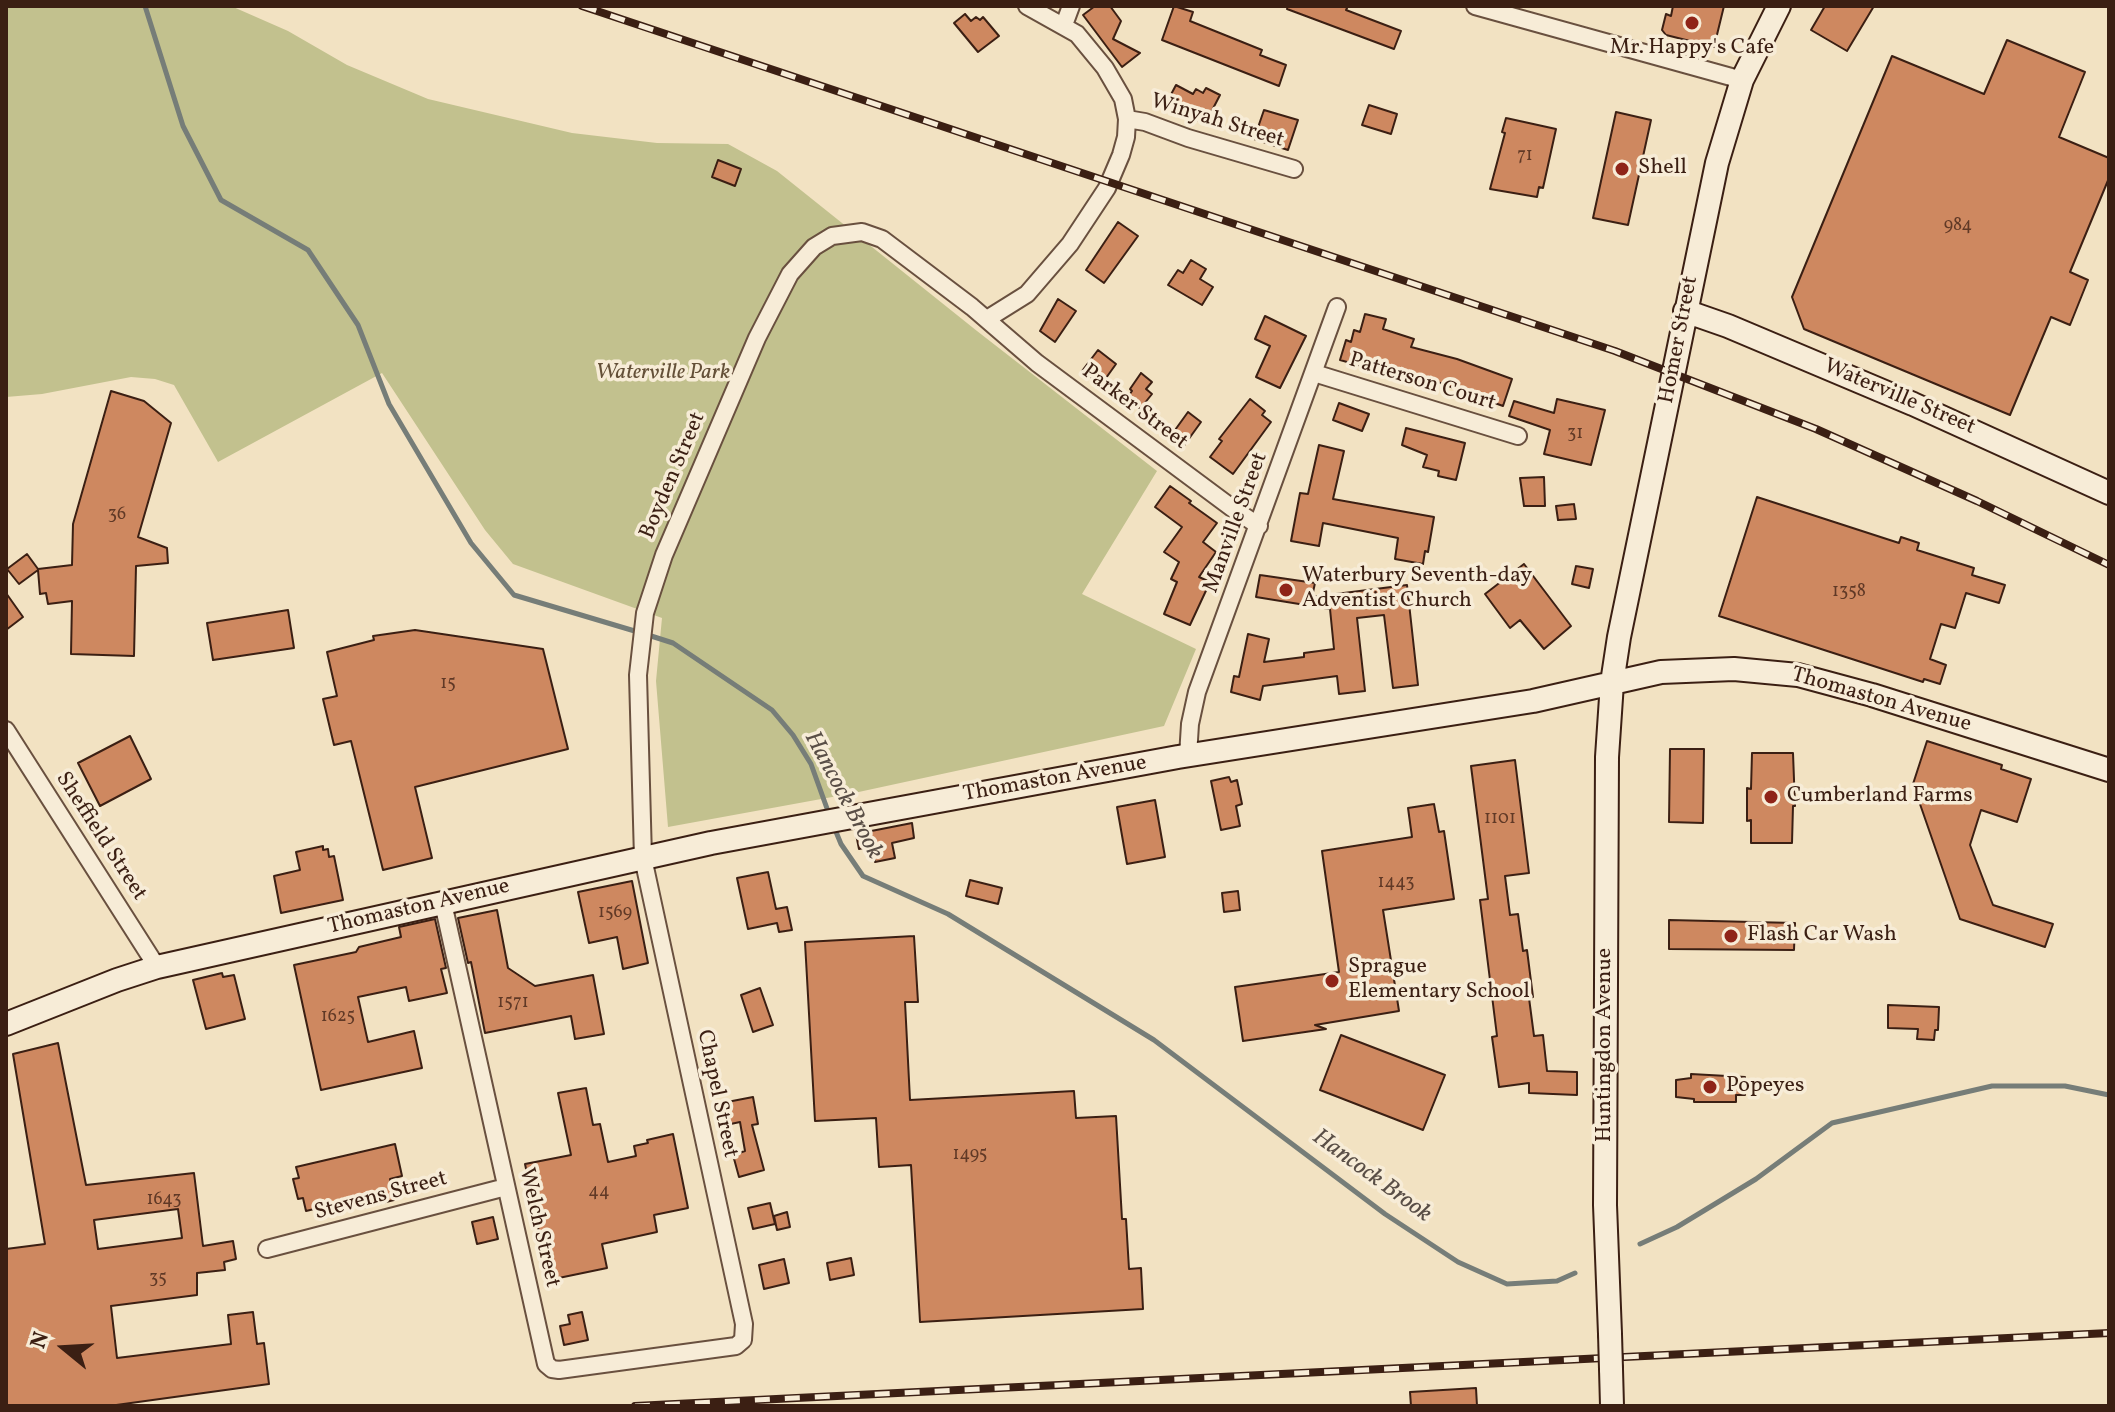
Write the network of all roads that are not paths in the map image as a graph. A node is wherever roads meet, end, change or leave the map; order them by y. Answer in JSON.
{"nodes":[{"id":1,"x":1027,"y":6,"type":"edge"},
{"id":2,"x":1071,"y":6,"type":"edge"},
{"id":3,"x":1475,"y":6,"type":"edge"},
{"id":4,"x":1779,"y":6,"type":"edge"},
{"id":5,"x":1064,"y":25,"type":"junction"},
{"id":6,"x":1742,"y":80,"type":"junction"},
{"id":7,"x":1127,"y":119,"type":"junction"},
{"id":8,"x":1294,"y":169,"type":"dead end"},
{"id":9,"x":1337,"y":307,"type":"dead end"},
{"id":10,"x":1685,"y":311,"type":"junction"},
{"id":11,"x":987,"y":319,"type":"junction"},
{"id":12,"x":1314,"y":373,"type":"junction"},
{"id":13,"x":1518,"y":436,"type":"dead end"},
{"id":14,"x":2109,"y":493,"type":"edge"},
{"id":15,"x":1259,"y":526,"type":"junction"},
{"id":16,"x":1612,"y":683,"type":"junction"},
{"id":17,"x":6,"y":730,"type":"edge"},
{"id":18,"x":1188,"y":756,"type":"junction"},
{"id":19,"x":2109,"y":770,"type":"edge"},
{"id":20,"x":643,"y":858,"type":"junction"},
{"id":21,"x":443,"y":903,"type":"junction"},
{"id":22,"x":157,"y":967,"type":"junction"},
{"id":23,"x":6,"y":1024,"type":"edge"},
{"id":24,"x":506,"y":1187,"type":"junction"},
{"id":25,"x":267,"y":1249,"type":"dead end"},
{"id":26,"x":743,"y":1340,"type":"joint"},
{"id":27,"x":1612,"y":1406,"type":"edge"}],
"edges":[{"from":1,"to":5,"type":"street"},
{"from":2,"to":5,"type":"street"},
{"from":3,"to":6,"type":"street"},
{"from":4,"to":6,"type":"main road","name":"Homer Street"},
{"from":5,"to":7,"type":"street"},
{"from":6,"to":10,"type":"main road","name":"Homer Street"},
{"from":7,"to":8,"type":"street","name":"Winyah Street"},
{"from":7,"to":11,"type":"street"},
{"from":9,"to":12,"type":"street","name":"Manville Street"},
{"from":10,"to":14,"type":"main road","name":"Waterville Street"},
{"from":10,"to":16,"type":"main road","name":"Homer Street"},
{"from":11,"to":15,"type":"street","name":"Parker Street"},
{"from":11,"to":20,"type":"street","name":"Boyden Street"},
{"from":12,"to":13,"type":"street","name":"Patterson Court"},
{"from":12,"to":15,"type":"street","name":"Manville Street"},
{"from":15,"to":18,"type":"street","name":"Manville Street"},
{"from":16,"to":18,"type":"main road","name":"Thomaston Avenue"},
{"from":16,"to":19,"type":"main road","name":"Thomaston Avenue"},
{"from":16,"to":27,"type":"main road","name":"Huntingdon Avenue","bridge":true},
{"from":17,"to":22,"type":"street","name":"Sheffield Street"},
{"from":18,"to":20,"type":"main road","name":"Thomaston Avenue"},
{"from":20,"to":21,"type":"main road","name":"Thomaston Avenue"},
{"from":20,"to":26,"type":"street","name":"Chapel Street"},
{"from":21,"to":22,"type":"main road","name":"Thomaston Avenue"},
{"from":21,"to":24,"type":"street","name":"Welch Street"},
{"from":22,"to":23,"type":"main road","name":"Thomaston Avenue"},
{"from":24,"to":25,"type":"street","name":"Stevens Street"},
{"from":24,"to":26,"type":"street","name":"Welch Street"}]}
